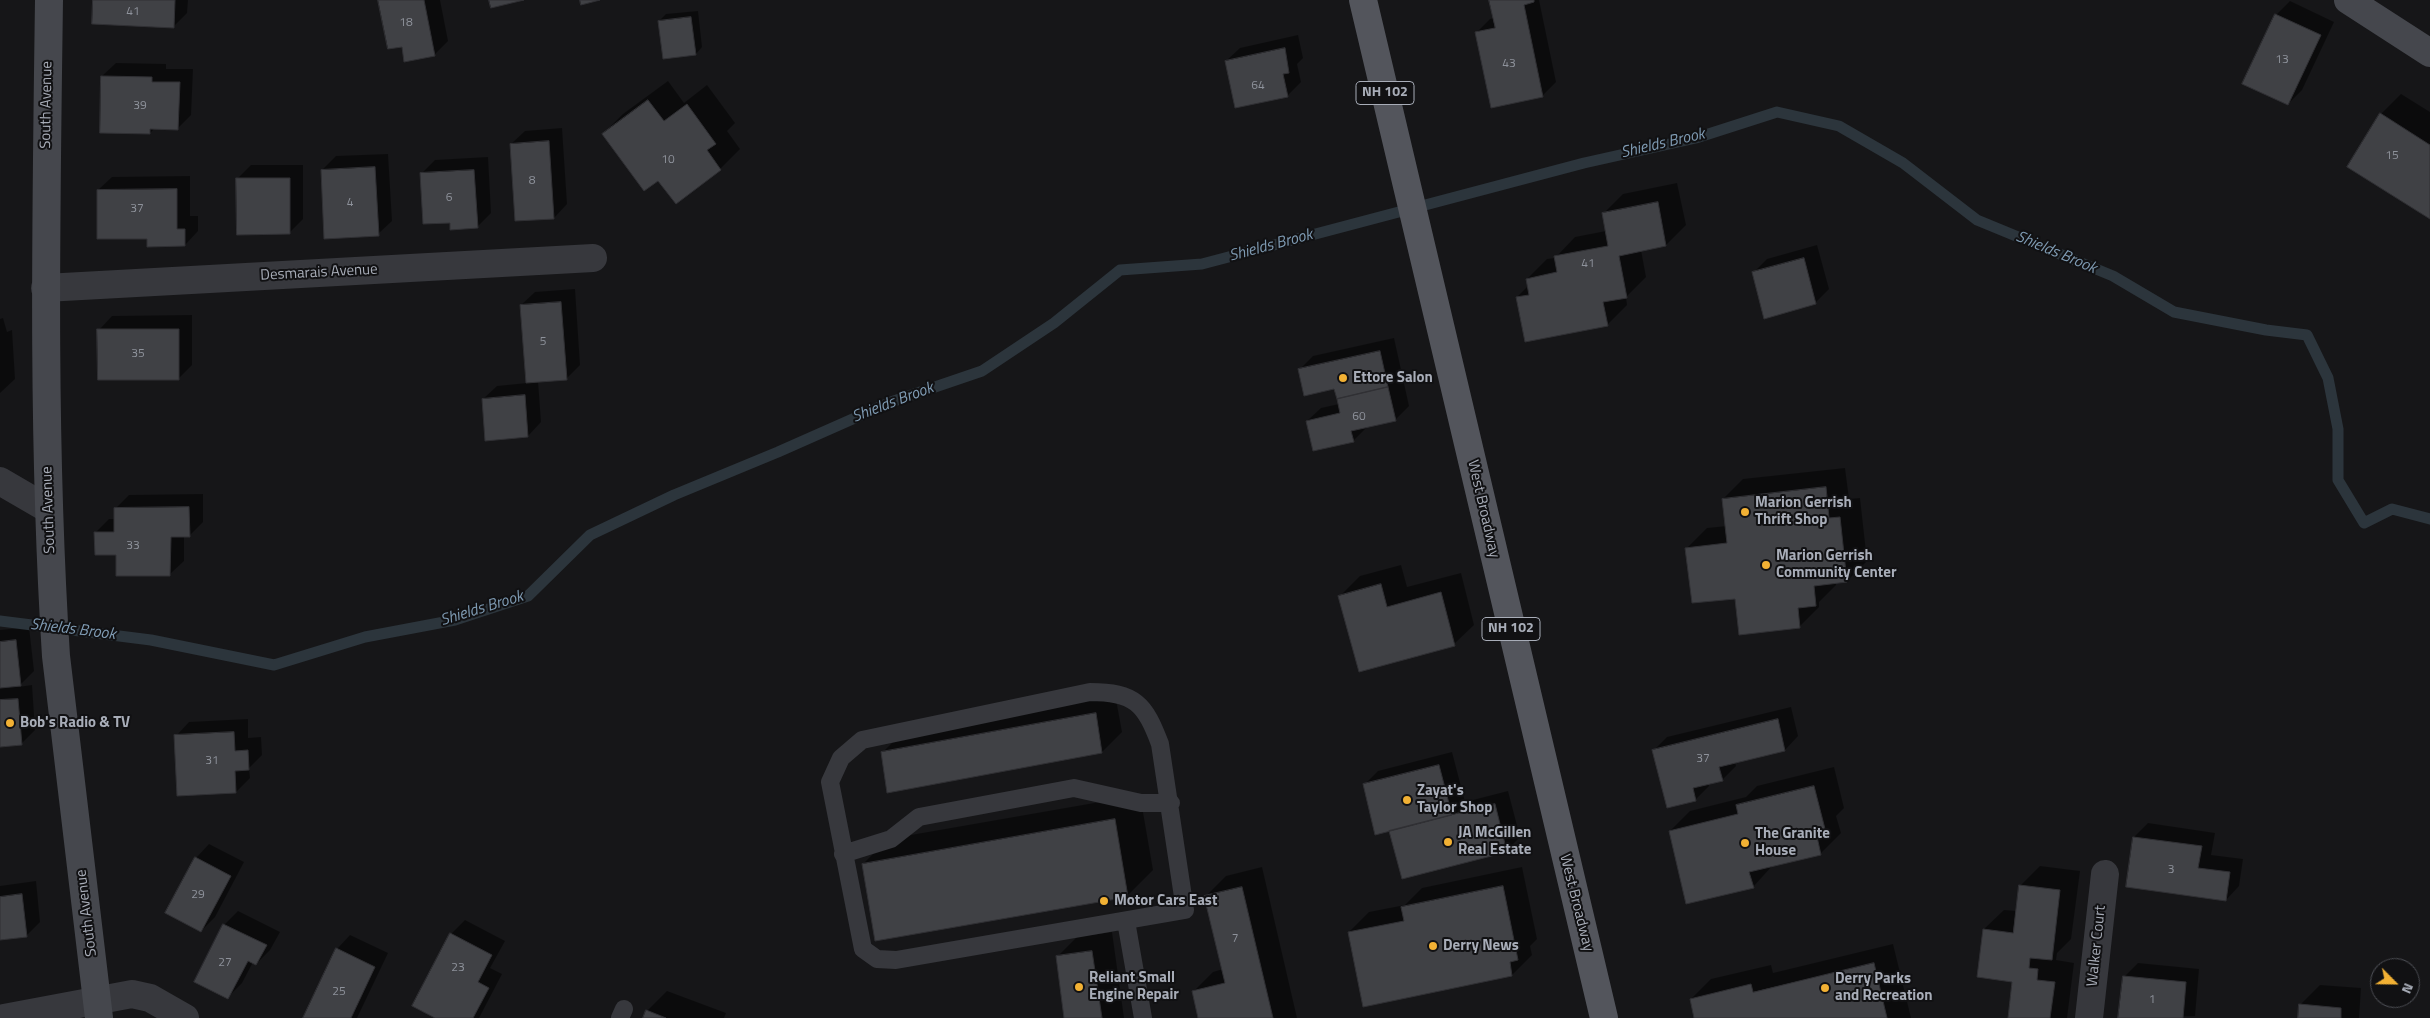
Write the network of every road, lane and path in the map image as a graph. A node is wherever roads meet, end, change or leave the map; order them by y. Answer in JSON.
{"nodes":[{"id":1,"x":49,"y":0,"type":"edge"},
{"id":2,"x":1363,"y":0,"type":"edge"},
{"id":3,"x":2348,"y":0,"type":"edge"},
{"id":4,"x":2376,"y":8,"type":"edge"},
{"id":5,"x":2430,"y":53,"type":"edge"},
{"id":6,"x":593,"y":258,"type":"dead end"},
{"id":7,"x":45,"y":288,"type":"junction"},
{"id":8,"x":0,"y":481,"type":"edge"},
{"id":9,"x":48,"y":510,"type":"junction"},
{"id":10,"x":1170,"y":803,"type":"junction"},
{"id":11,"x":843,"y":854,"type":"junction"},
{"id":12,"x":2105,"y":874,"type":"dead end"},
{"id":13,"x":1126,"y":921,"type":"junction"},
{"id":14,"x":98,"y":1009,"type":"edge"},
{"id":15,"x":4,"y":1018,"type":"edge"},
{"id":16,"x":185,"y":1018,"type":"edge"},
{"id":17,"x":1143,"y":1018,"type":"edge"},
{"id":18,"x":1604,"y":1018,"type":"edge"},
{"id":19,"x":2089,"y":1018,"type":"edge"}],
"edges":[{"from":1,"to":7,"type":"street","name":"South Avenue"},
{"from":2,"to":18,"type":"main road","name":"West Broadway","number":"NH 102"},
{"from":3,"to":4,"type":"street"},
{"from":4,"to":5,"type":"street"},
{"from":6,"to":7,"type":"street","name":"Desmarais Avenue"},
{"from":7,"to":9,"type":"street","name":"South Avenue"},
{"from":8,"to":9,"type":"street"},
{"from":9,"to":14,"type":"street","name":"South Avenue"},
{"from":10,"to":11,"type":"lane"},
{"from":10,"to":11,"type":"lane"},
{"from":10,"to":13,"type":"lane"},
{"from":11,"to":13,"type":"lane"},
{"from":12,"to":19,"type":"street","name":"Walker Court"},
{"from":13,"to":17,"type":"lane"},
{"from":14,"to":15,"type":"street"},
{"from":14,"to":16,"type":"street"}]}
